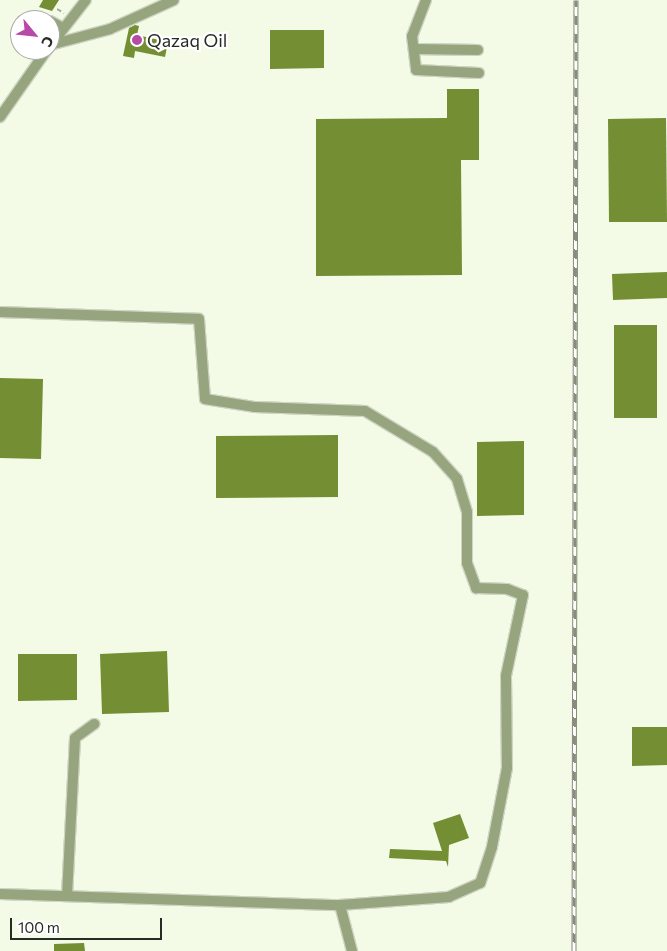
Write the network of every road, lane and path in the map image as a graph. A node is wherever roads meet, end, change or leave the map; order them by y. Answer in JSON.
{"nodes":[{"id":1,"x":86,"y":0,"type":"edge"},
{"id":2,"x":174,"y":0,"type":"edge"},
{"id":3,"x":426,"y":0,"type":"edge"},
{"id":4,"x":60,"y":26,"type":"edge"},
{"id":5,"x":63,"y":28,"type":"junction"},
{"id":6,"x":60,"y":32,"type":"edge"},
{"id":7,"x":60,"y":43,"type":"edge"},
{"id":8,"x":414,"y":49,"type":"junction"},
{"id":9,"x":478,"y":50,"type":"dead end"},
{"id":10,"x":40,"y":60,"type":"edge"},
{"id":11,"x":479,"y":73,"type":"dead end"},
{"id":12,"x":0,"y":117,"type":"edge"},
{"id":13,"x":0,"y":312,"type":"edge"},
{"id":14,"x":94,"y":724,"type":"dead end"},
{"id":15,"x":0,"y":894,"type":"edge"},
{"id":16,"x":67,"y":896,"type":"junction"},
{"id":17,"x":340,"y":905,"type":"junction"},
{"id":18,"x":352,"y":951,"type":"edge"}],
"edges":[{"from":1,"to":5,"type":"street"},
{"from":2,"to":7,"type":"street"},
{"from":3,"to":8,"type":"street"},
{"from":4,"to":5,"type":"street"},
{"from":5,"to":6,"type":"street"},
{"from":8,"to":9,"type":"street"},
{"from":8,"to":11,"type":"street"},
{"from":10,"to":12,"type":"street"},
{"from":13,"to":17,"type":"street"},
{"from":14,"to":16,"type":"street"},
{"from":15,"to":16,"type":"street"},
{"from":16,"to":17,"type":"street"},
{"from":17,"to":18,"type":"street"}]}
